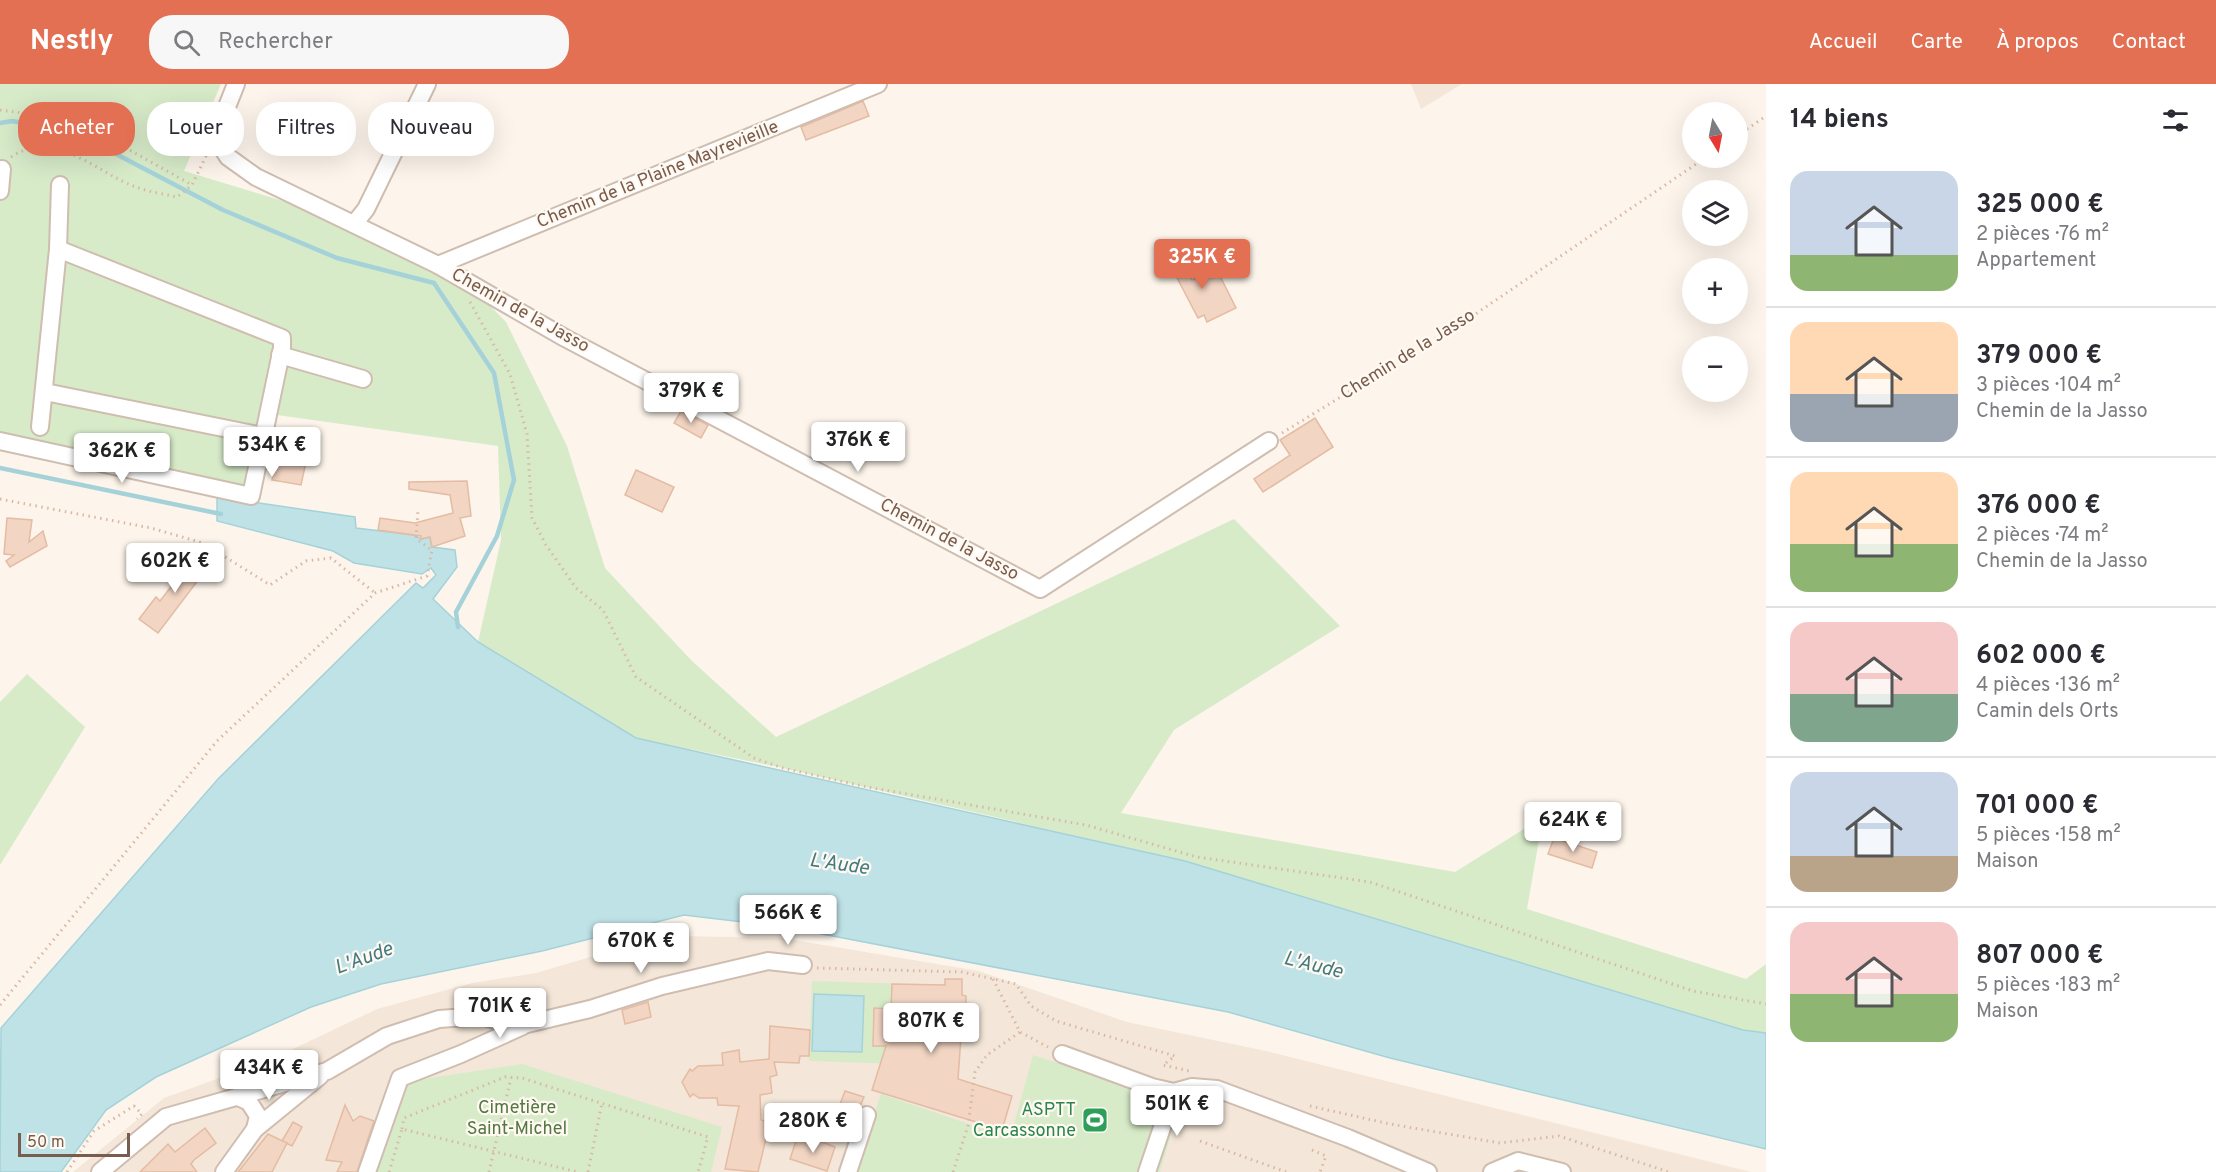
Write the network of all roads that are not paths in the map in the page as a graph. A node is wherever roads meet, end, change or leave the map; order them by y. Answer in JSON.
{"nodes":[{"id":1,"x":236,"y":84,"type":"edge"},
{"id":2,"x":427,"y":84,"type":"edge"},
{"id":3,"x":878,"y":84,"type":"edge"},
{"id":4,"x":3,"y":165,"type":"road end"},
{"id":5,"x":60,"y":185,"type":"dead end"},
{"id":6,"x":0,"y":191,"type":"edge"},
{"id":7,"x":354,"y":224,"type":"junction"},
{"id":8,"x":58,"y":249,"type":"junction"},
{"id":9,"x":438,"y":265,"type":"junction"},
{"id":10,"x":280,"y":356,"type":"junction"},
{"id":11,"x":363,"y":379,"type":"dead end"},
{"id":12,"x":45,"y":392,"type":"junction"},
{"id":13,"x":40,"y":427,"type":"dead end"},
{"id":14,"x":0,"y":441,"type":"edge"},
{"id":15,"x":1269,"y":441,"type":"road end"},
{"id":16,"x":261,"y":444,"type":"junction"},
{"id":17,"x":803,"y":965,"type":"road end"},
{"id":18,"x":523,"y":1025,"type":"junction"},
{"id":19,"x":1062,"y":1054,"type":"road end"},
{"id":20,"x":327,"y":1071,"type":"junction"},
{"id":21,"x":1174,"y":1092,"type":"junction"},
{"id":22,"x":238,"y":1097,"type":"junction"},
{"id":23,"x":867,"y":1115,"type":"dead end"},
{"id":24,"x":255,"y":1129,"type":"junction"},
{"id":25,"x":100,"y":1172,"type":"edge"},
{"id":26,"x":224,"y":1172,"type":"edge"},
{"id":27,"x":367,"y":1172,"type":"edge"},
{"id":28,"x":848,"y":1172,"type":"edge"},
{"id":29,"x":1148,"y":1172,"type":"edge"},
{"id":30,"x":1428,"y":1172,"type":"edge"},
{"id":31,"x":1492,"y":1172,"type":"edge"},
{"id":32,"x":1562,"y":1172,"type":"edge"}],
"edges":[{"from":1,"to":7,"type":"street","name":"Chemin de la Jasso"},
{"from":2,"to":7,"type":"street"},
{"from":3,"to":9,"type":"street","name":"Chemin de la Plaine Mayrevieille"},
{"from":4,"to":6,"type":"street"},
{"from":5,"to":8,"type":"street"},
{"from":7,"to":9,"type":"street","name":"Chemin de la Jasso"},
{"from":8,"to":10,"type":"street"},
{"from":8,"to":12,"type":"street"},
{"from":9,"to":15,"type":"street","name":"Chemin de la Jasso"},
{"from":10,"to":11,"type":"street"},
{"from":10,"to":16,"type":"street"},
{"from":12,"to":13,"type":"street"},
{"from":12,"to":16,"type":"street"},
{"from":14,"to":16,"type":"street"},
{"from":17,"to":18,"type":"street"},
{"from":18,"to":20,"type":"street"},
{"from":18,"to":27,"type":"street"},
{"from":19,"to":21,"type":"street"},
{"from":20,"to":22,"type":"street"},
{"from":20,"to":24,"type":"street"},
{"from":21,"to":29,"type":"street"},
{"from":21,"to":30,"type":"street"},
{"from":22,"to":24,"type":"street"},
{"from":22,"to":25,"type":"street"},
{"from":23,"to":28,"type":"street"},
{"from":24,"to":26,"type":"street"},
{"from":31,"to":32,"type":"street"}]}
